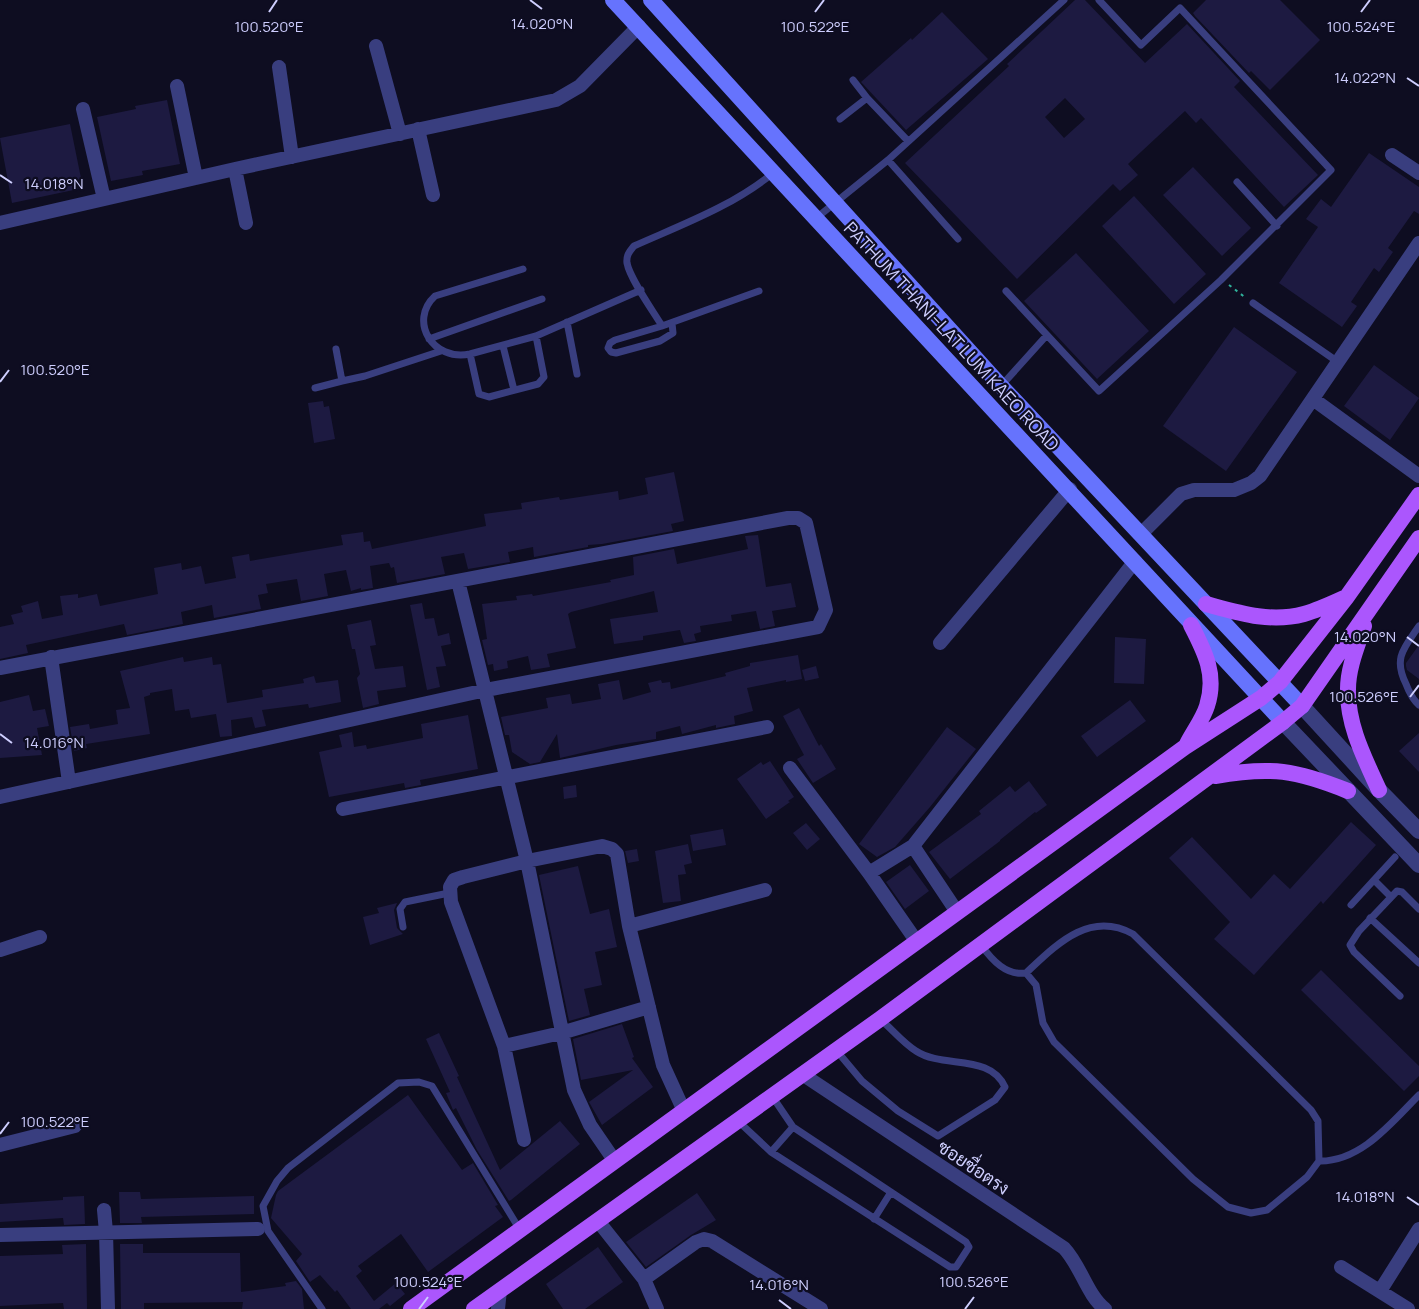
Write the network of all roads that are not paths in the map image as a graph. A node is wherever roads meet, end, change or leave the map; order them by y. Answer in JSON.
{"nodes":[{"id":1,"x":613,"y":0,"type":"edge"},
{"id":2,"x":651,"y":0,"type":"edge"},
{"id":3,"x":1064,"y":0,"type":"edge"},
{"id":4,"x":1099,"y":0,"type":"edge"},
{"id":5,"x":639,"y":26,"type":"junction"},
{"id":6,"x":376,"y":46,"type":"dead end"},
{"id":7,"x":279,"y":67,"type":"dead end"},
{"id":8,"x":853,"y":80,"type":"dead end"},
{"id":9,"x":177,"y":86,"type":"dead end"},
{"id":10,"x":867,"y":98,"type":"junction"},
{"id":11,"x":83,"y":109,"type":"dead end"},
{"id":12,"x":840,"y":119,"type":"dead end"},
{"id":13,"x":418,"y":129,"type":"junction"},
{"id":14,"x":399,"y":134,"type":"junction"},
{"id":15,"x":908,"y":141,"type":"junction"},
{"id":16,"x":1392,"y":155,"type":"dead end"},
{"id":17,"x":292,"y":157,"type":"junction"},
{"id":18,"x":888,"y":160,"type":"junction"},
{"id":19,"x":235,"y":169,"type":"junction"},
{"id":20,"x":773,"y":172,"type":"junction"},
{"id":21,"x":1419,"y":173,"type":"edge"},
{"id":22,"x":196,"y":178,"type":"junction"},
{"id":23,"x":1237,"y":182,"type":"dead end"},
{"id":24,"x":433,"y":195,"type":"dead end"},
{"id":25,"x":104,"y":199,"type":"junction"},
{"id":26,"x":835,"y":204,"type":"junction"},
{"id":27,"x":815,"y":219,"type":"junction"},
{"id":28,"x":0,"y":221,"type":"edge"},
{"id":29,"x":246,"y":223,"type":"dead end"},
{"id":30,"x":1277,"y":226,"type":"junction"},
{"id":31,"x":958,"y":239,"type":"dead end"},
{"id":32,"x":1419,"y":243,"type":"edge"},
{"id":33,"x":523,"y":269,"type":"dead end"},
{"id":34,"x":641,"y":290,"type":"junction"},
{"id":35,"x":759,"y":291,"type":"dead end"},
{"id":36,"x":1006,"y":291,"type":"dead end"},
{"id":37,"x":542,"y":299,"type":"dead end"},
{"id":38,"x":1253,"y":303,"type":"road end"},
{"id":39,"x":567,"y":322,"type":"junction"},
{"id":40,"x":672,"y":323,"type":"junction"},
{"id":41,"x":662,"y":326,"type":"junction"},
{"id":42,"x":1047,"y":335,"type":"junction"},
{"id":43,"x":536,"y":336,"type":"junction"},
{"id":44,"x":429,"y":339,"type":"junction"},
{"id":45,"x":503,"y":346,"type":"junction"},
{"id":46,"x":336,"y":349,"type":"dead end"},
{"id":47,"x":441,"y":351,"type":"junction"},
{"id":48,"x":470,"y":354,"type":"junction"},
{"id":49,"x":1338,"y":362,"type":"junction"},
{"id":50,"x":577,"y":374,"type":"dead end"},
{"id":51,"x":342,"y":381,"type":"junction"},
{"id":52,"x":1001,"y":386,"type":"junction"},
{"id":53,"x":315,"y":388,"type":"dead end"},
{"id":54,"x":514,"y":390,"type":"junction"},
{"id":55,"x":1313,"y":399,"type":"junction"},
{"id":56,"x":1419,"y":476,"type":"edge"},
{"id":57,"x":1070,"y":489,"type":"junction"},
{"id":58,"x":1419,"y":495,"type":"edge"},
{"id":59,"x":1141,"y":534,"type":"junction"},
{"id":60,"x":1419,"y":538,"type":"edge"},
{"id":61,"x":1136,"y":561,"type":"junction"},
{"id":62,"x":458,"y":580,"type":"junction"},
{"id":63,"x":1346,"y":598,"type":"junction"},
{"id":64,"x":1206,"y":604,"type":"junction"},
{"id":65,"x":1370,"y":608,"type":"junction"},
{"id":66,"x":1191,"y":625,"type":"junction"},
{"id":67,"x":1419,"y":626,"type":"edge"},
{"id":68,"x":940,"y":644,"type":"dead end"},
{"id":69,"x":51,"y":657,"type":"junction"},
{"id":70,"x":0,"y":668,"type":"edge"},
{"id":71,"x":1281,"y":682,"type":"junction"},
{"id":72,"x":486,"y":690,"type":"junction"},
{"id":73,"x":1261,"y":698,"type":"junction"},
{"id":74,"x":1419,"y":705,"type":"edge"},
{"id":75,"x":1302,"y":706,"type":"junction"},
{"id":76,"x":1283,"y":722,"type":"junction"},
{"id":77,"x":766,"y":727,"type":"dead end"},
{"id":78,"x":1185,"y":747,"type":"junction"},
{"id":79,"x":790,"y":768,"type":"dead end"},
{"id":80,"x":1210,"y":777,"type":"junction"},
{"id":81,"x":507,"y":778,"type":"junction"},
{"id":82,"x":69,"y":782,"type":"junction"},
{"id":83,"x":1379,"y":790,"type":"junction"},
{"id":84,"x":1348,"y":791,"type":"junction"},
{"id":85,"x":0,"y":797,"type":"edge"},
{"id":86,"x":343,"y":809,"type":"dead end"},
{"id":87,"x":1419,"y":831,"type":"edge"},
{"id":88,"x":913,"y":846,"type":"junction"},
{"id":89,"x":1395,"y":857,"type":"dead end"},
{"id":90,"x":526,"y":861,"type":"junction"},
{"id":91,"x":1419,"y":865,"type":"edge"},
{"id":92,"x":869,"y":873,"type":"junction"},
{"id":93,"x":1374,"y":880,"type":"junction"},
{"id":94,"x":765,"y":890,"type":"dead end"},
{"id":95,"x":449,"y":893,"type":"junction"},
{"id":96,"x":1390,"y":896,"type":"junction"},
{"id":97,"x":1351,"y":905,"type":"dead end"},
{"id":98,"x":1419,"y":909,"type":"edge"},
{"id":99,"x":957,"y":912,"type":"junction"},
{"id":100,"x":1370,"y":918,"type":"junction"},
{"id":101,"x":629,"y":926,"type":"junction"},
{"id":102,"x":404,"y":927,"type":"dead end"},
{"id":103,"x":40,"y":938,"type":"dead end"},
{"id":104,"x":916,"y":942,"type":"junction"},
{"id":105,"x":981,"y":944,"type":"junction"},
{"id":106,"x":0,"y":950,"type":"edge"},
{"id":107,"x":1419,"y":963,"type":"edge"},
{"id":108,"x":1026,"y":973,"type":"junction"},
{"id":109,"x":1400,"y":996,"type":"dead end"},
{"id":110,"x":649,"y":1007,"type":"junction"},
{"id":111,"x":880,"y":1019,"type":"junction"},
{"id":112,"x":561,"y":1032,"type":"junction"},
{"id":113,"x":504,"y":1046,"type":"junction"},
{"id":114,"x":836,"y":1050,"type":"junction"},
{"id":115,"x":802,"y":1074,"type":"junction"},
{"id":116,"x":1419,"y":1095,"type":"edge"},
{"id":117,"x":772,"y":1096,"type":"junction"},
{"id":118,"x":684,"y":1111,"type":"junction"},
{"id":119,"x":738,"y":1121,"type":"junction"},
{"id":120,"x":75,"y":1126,"type":"dead end"},
{"id":121,"x":793,"y":1127,"type":"junction"},
{"id":122,"x":524,"y":1140,"type":"dead end"},
{"id":123,"x":0,"y":1145,"type":"edge"},
{"id":124,"x":771,"y":1152,"type":"junction"},
{"id":125,"x":614,"y":1160,"type":"junction"},
{"id":126,"x":1319,"y":1161,"type":"junction"},
{"id":127,"x":891,"y":1192,"type":"junction"},
{"id":128,"x":104,"y":1210,"type":"dead end"},
{"id":129,"x":874,"y":1219,"type":"junction"},
{"id":130,"x":598,"y":1221,"type":"junction"},
{"id":131,"x":258,"y":1229,"type":"dead end"},
{"id":132,"x":520,"y":1230,"type":"junction"},
{"id":133,"x":1419,"y":1230,"type":"edge"},
{"id":134,"x":106,"y":1232,"type":"junction"},
{"id":135,"x":0,"y":1235,"type":"edge"},
{"id":136,"x":1341,"y":1267,"type":"dead end"},
{"id":137,"x":644,"y":1279,"type":"junction"},
{"id":138,"x":500,"y":1290,"type":"junction"},
{"id":139,"x":1380,"y":1291,"type":"junction"},
{"id":140,"x":1097,"y":1307,"type":"edge"},
{"id":141,"x":108,"y":1309,"type":"edge"},
{"id":142,"x":322,"y":1309,"type":"edge"},
{"id":143,"x":411,"y":1309,"type":"edge"},
{"id":144,"x":474,"y":1309,"type":"edge"},
{"id":145,"x":498,"y":1309,"type":"edge"},
{"id":146,"x":657,"y":1309,"type":"edge"},
{"id":147,"x":821,"y":1309,"type":"edge"},
{"id":148,"x":1408,"y":1309,"type":"edge"}],
"edges":[{"from":1,"to":5,"type":"main road","name":"PATHUM THANI–LAT LUM KAEO ROAD"},
{"from":2,"to":26,"type":"main road","name":"PATHUM THANI–LAT LUM KAEO ROAD"},
{"from":3,"to":15,"type":"lane"},
{"from":4,"to":30,"type":"lane"},
{"from":5,"to":13,"type":"street"},
{"from":5,"to":20,"type":"main road","name":"PATHUM THANI–LAT LUM KAEO ROAD"},
{"from":6,"to":14,"type":"street"},
{"from":7,"to":17,"type":"street"},
{"from":8,"to":10,"type":"lane"},
{"from":9,"to":22,"type":"street"},
{"from":10,"to":12,"type":"lane"},
{"from":10,"to":15,"type":"lane"},
{"from":11,"to":25,"type":"street"},
{"from":13,"to":14,"type":"street"},
{"from":13,"to":24,"type":"street"},
{"from":14,"to":17,"type":"street"},
{"from":15,"to":18,"type":"lane"},
{"from":16,"to":21,"type":"street"},
{"from":17,"to":19,"type":"street"},
{"from":18,"to":26,"type":"lane"},
{"from":18,"to":31,"type":"lane"},
{"from":19,"to":22,"type":"street"},
{"from":19,"to":29,"type":"street"},
{"from":20,"to":27,"type":"main road","name":"PATHUM THANI–LAT LUM KAEO ROAD"},
{"from":20,"to":34,"type":"lane"},
{"from":22,"to":25,"type":"street"},
{"from":23,"to":30,"type":"lane"},
{"from":25,"to":28,"type":"street"},
{"from":26,"to":27,"type":"lane"},
{"from":26,"to":52,"type":"main road","name":"PATHUM THANI–LAT LUM KAEO ROAD"},
{"from":27,"to":57,"type":"main road","name":"PATHUM THANI–LAT LUM KAEO ROAD"},
{"from":30,"to":42,"type":"lane"},
{"from":32,"to":49,"type":"street"},
{"from":33,"to":44,"type":"lane"},
{"from":34,"to":39,"type":"lane"},
{"from":34,"to":41,"type":"lane"},
{"from":35,"to":40,"type":"lane"},
{"from":36,"to":42,"type":"lane"},
{"from":37,"to":44,"type":"lane"},
{"from":38,"to":49,"type":"lane"},
{"from":39,"to":43,"type":"lane"},
{"from":39,"to":50,"type":"lane"},
{"from":40,"to":41,"type":"lane"},
{"from":40,"to":41,"type":"lane"},
{"from":42,"to":52,"type":"lane"},
{"from":43,"to":45,"type":"lane"},
{"from":43,"to":54,"type":"lane"},
{"from":44,"to":47,"type":"lane"},
{"from":45,"to":48,"type":"lane"},
{"from":45,"to":54,"type":"lane"},
{"from":46,"to":51,"type":"lane"},
{"from":47,"to":48,"type":"lane"},
{"from":47,"to":51,"type":"lane"},
{"from":48,"to":54,"type":"lane"},
{"from":49,"to":55,"type":"street"},
{"from":51,"to":53,"type":"lane"},
{"from":52,"to":59,"type":"main road","name":"PATHUM THANI–LAT LUM KAEO ROAD"},
{"from":55,"to":56,"type":"street"},
{"from":55,"to":59,"type":"street"},
{"from":57,"to":61,"type":"main road","name":"PATHUM THANI–LAT LUM KAEO ROAD"},
{"from":57,"to":68,"type":"street"},
{"from":58,"to":63,"type":"main road"},
{"from":59,"to":64,"type":"main road","name":"PATHUM THANI–LAT LUM KAEO ROAD"},
{"from":60,"to":65,"type":"main road"},
{"from":61,"to":66,"type":"main road","name":"PATHUM THANI–LAT LUM KAEO ROAD"},
{"from":61,"to":88,"type":"street"},
{"from":62,"to":69,"type":"street"},
{"from":62,"to":72,"type":"street"},
{"from":62,"to":72,"type":"street"},
{"from":63,"to":64,"type":"main road"},
{"from":63,"to":71,"type":"main road"},
{"from":64,"to":71,"type":"main road","name":"PATHUM THANI–LAT LUM KAEO ROAD"},
{"from":65,"to":75,"type":"main road"},
{"from":65,"to":83,"type":"main road"},
{"from":66,"to":73,"type":"main road","name":"PATHUM THANI–LAT LUM KAEO ROAD"},
{"from":66,"to":78,"type":"main road"},
{"from":67,"to":74,"type":"lane"},
{"from":69,"to":70,"type":"street"},
{"from":69,"to":82,"type":"street"},
{"from":71,"to":73,"type":"main road"},
{"from":71,"to":75,"type":"main road","name":"PATHUM THANI–LAT LUM KAEO ROAD"},
{"from":72,"to":81,"type":"street"},
{"from":72,"to":82,"type":"street"},
{"from":73,"to":76,"type":"main road","name":"PATHUM THANI–LAT LUM KAEO ROAD"},
{"from":73,"to":78,"type":"main road"},
{"from":75,"to":76,"type":"main road"},
{"from":75,"to":83,"type":"street"},
{"from":76,"to":80,"type":"main road"},
{"from":76,"to":84,"type":"street"},
{"from":77,"to":81,"type":"street"},
{"from":78,"to":99,"type":"main road"},
{"from":79,"to":92,"type":"street"},
{"from":80,"to":84,"type":"main road"},
{"from":80,"to":105,"type":"main road"},
{"from":81,"to":86,"type":"street"},
{"from":81,"to":90,"type":"street"},
{"from":82,"to":85,"type":"street"},
{"from":83,"to":87,"type":"street"},
{"from":84,"to":91,"type":"street"},
{"from":88,"to":92,"type":"street"},
{"from":88,"to":99,"type":"street"},
{"from":89,"to":93,"type":"lane"},
{"from":90,"to":95,"type":"street"},
{"from":90,"to":101,"type":"street"},
{"from":90,"to":112,"type":"street"},
{"from":92,"to":104,"type":"street"},
{"from":93,"to":96,"type":"lane"},
{"from":93,"to":97,"type":"lane"},
{"from":94,"to":101,"type":"street"},
{"from":95,"to":102,"type":"lane"},
{"from":95,"to":113,"type":"street"},
{"from":96,"to":98,"type":"lane"},
{"from":96,"to":100,"type":"lane"},
{"from":99,"to":104,"type":"main road"},
{"from":100,"to":107,"type":"lane"},
{"from":100,"to":109,"type":"lane"},
{"from":101,"to":110,"type":"street"},
{"from":103,"to":106,"type":"street"},
{"from":104,"to":118,"type":"main road"},
{"from":105,"to":108,"type":"lane"},
{"from":105,"to":111,"type":"main road"},
{"from":108,"to":126,"type":"lane"},
{"from":108,"to":126,"type":"lane"},
{"from":110,"to":112,"type":"street"},
{"from":110,"to":118,"type":"street"},
{"from":111,"to":114,"type":"main road"},
{"from":111,"to":114,"type":"lane"},
{"from":112,"to":113,"type":"street"},
{"from":112,"to":125,"type":"street"},
{"from":113,"to":122,"type":"street"},
{"from":114,"to":115,"type":"main road"},
{"from":115,"to":117,"type":"main road"},
{"from":115,"to":140,"type":"street","name":"ซอยซื่อตรง"},
{"from":116,"to":126,"type":"lane"},
{"from":117,"to":119,"type":"main road"},
{"from":117,"to":121,"type":"lane"},
{"from":118,"to":125,"type":"main road"},
{"from":119,"to":124,"type":"lane"},
{"from":119,"to":130,"type":"main road"},
{"from":120,"to":123,"type":"street"},
{"from":121,"to":124,"type":"lane"},
{"from":121,"to":127,"type":"lane"},
{"from":124,"to":129,"type":"lane"},
{"from":125,"to":132,"type":"main road"},
{"from":127,"to":129,"type":"lane"},
{"from":127,"to":129,"type":"lane"},
{"from":128,"to":134,"type":"street"},
{"from":130,"to":137,"type":"street"},
{"from":130,"to":138,"type":"main road"},
{"from":131,"to":134,"type":"street"},
{"from":132,"to":142,"type":"lane"},
{"from":132,"to":143,"type":"main road"},
{"from":133,"to":139,"type":"street"},
{"from":134,"to":135,"type":"street"},
{"from":134,"to":141,"type":"street"},
{"from":136,"to":139,"type":"street"},
{"from":137,"to":146,"type":"street"},
{"from":137,"to":147,"type":"street"},
{"from":138,"to":144,"type":"main road"},
{"from":138,"to":145,"type":"street"},
{"from":139,"to":148,"type":"street"}]}
